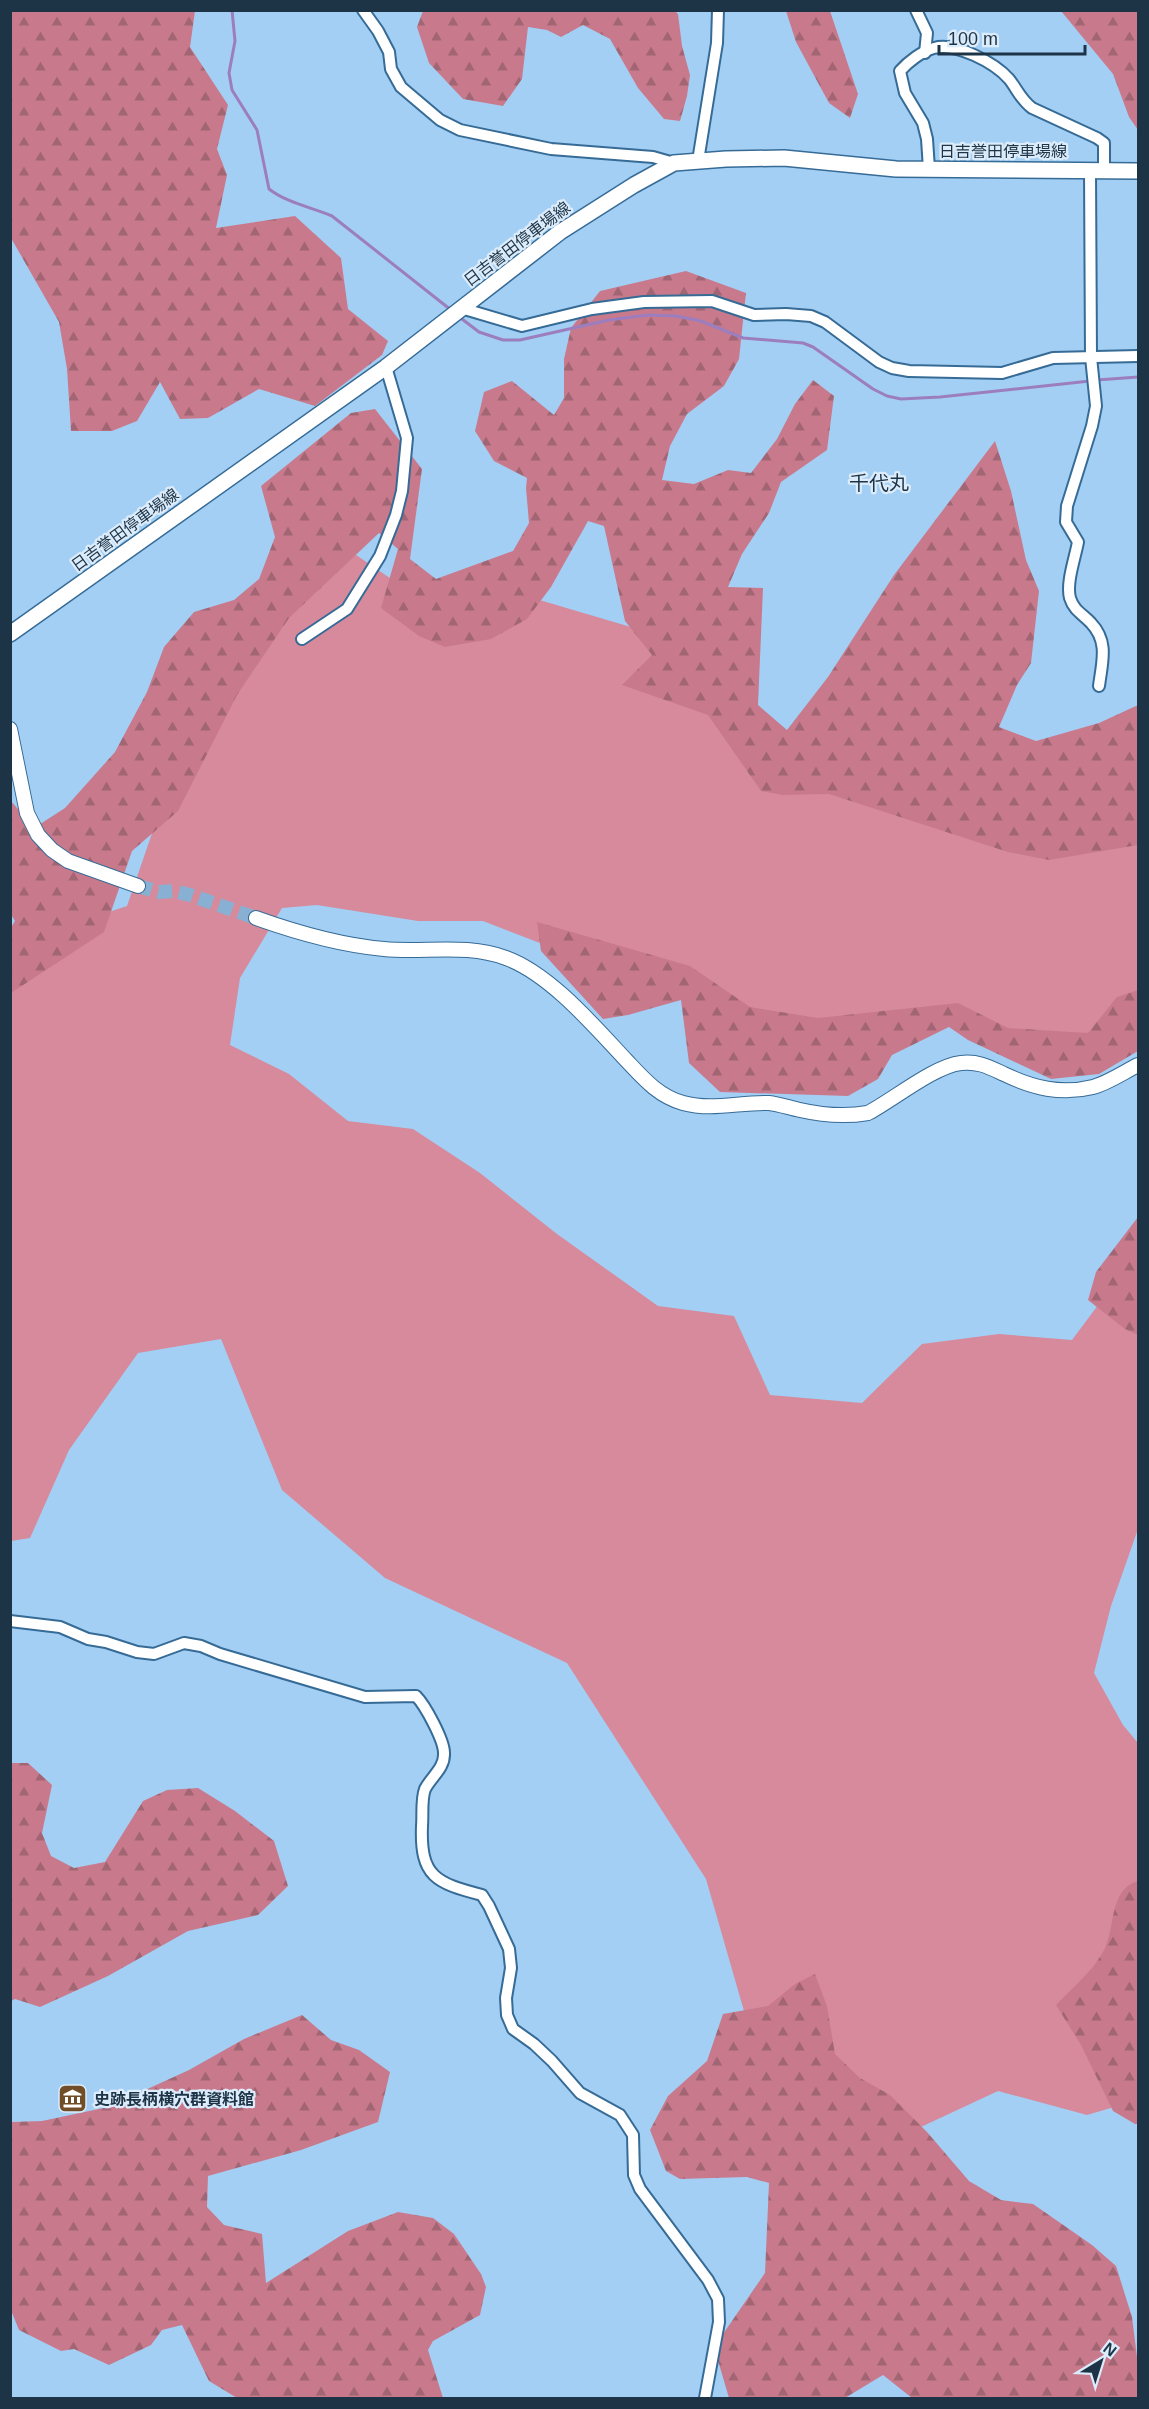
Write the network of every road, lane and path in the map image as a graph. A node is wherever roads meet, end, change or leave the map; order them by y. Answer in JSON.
{"nodes":[{"id":1,"x":363,"y":10,"type":"edge"},
{"id":2,"x":718,"y":10,"type":"edge"},
{"id":3,"x":916,"y":10,"type":"edge"},
{"id":4,"x":925,"y":53,"type":"junction"},
{"id":5,"x":698,"y":161,"type":"junction"},
{"id":6,"x":674,"y":163,"type":"junction"},
{"id":7,"x":929,"y":169,"type":"junction"},
{"id":8,"x":1097,"y":170,"type":"junction"},
{"id":9,"x":1138,"y":171,"type":"edge"},
{"id":10,"x":461,"y":308,"type":"junction"},
{"id":11,"x":1138,"y":356,"type":"edge"},
{"id":12,"x":1091,"y":357,"type":"junction"},
{"id":13,"x":386,"y":367,"type":"junction"},
{"id":14,"x":10,"y":634,"type":"edge"},
{"id":15,"x":302,"y":639,"type":"dead end"},
{"id":16,"x":1099,"y":686,"type":"dead end"},
{"id":17,"x":10,"y":729,"type":"edge"},
{"id":18,"x":138,"y":886,"type":"tunnel mouth"},
{"id":19,"x":256,"y":918,"type":"tunnel mouth"},
{"id":20,"x":1138,"y":1065,"type":"edge"},
{"id":21,"x":10,"y":1621,"type":"edge"},
{"id":22,"x":705,"y":2398,"type":"edge"}],
"edges":[{"from":1,"to":6,"type":"street"},
{"from":2,"to":5,"type":"street"},
{"from":3,"to":4,"type":"street"},
{"from":4,"to":7,"type":"street"},
{"from":4,"to":8,"type":"street"},
{"from":5,"to":6,"type":"main road","name":"日吉誉田停車場線"},
{"from":5,"to":7,"type":"main road","name":"日吉誉田停車場線"},
{"from":6,"to":10,"type":"main road","name":"日吉誉田停車場線"},
{"from":7,"to":8,"type":"main road","name":"日吉誉田停車場線"},
{"from":8,"to":9,"type":"main road","name":"日吉誉田停車場線"},
{"from":8,"to":12,"type":"street"},
{"from":10,"to":12,"type":"street"},
{"from":10,"to":13,"type":"main road","name":"日吉誉田停車場線"},
{"from":11,"to":12,"type":"street"},
{"from":12,"to":16,"type":"street"},
{"from":13,"to":14,"type":"main road","name":"日吉誉田停車場線"},
{"from":13,"to":15,"type":"street"},
{"from":17,"to":18,"type":"street"},
{"from":19,"to":20,"type":"street"},
{"from":21,"to":22,"type":"street"}]}
